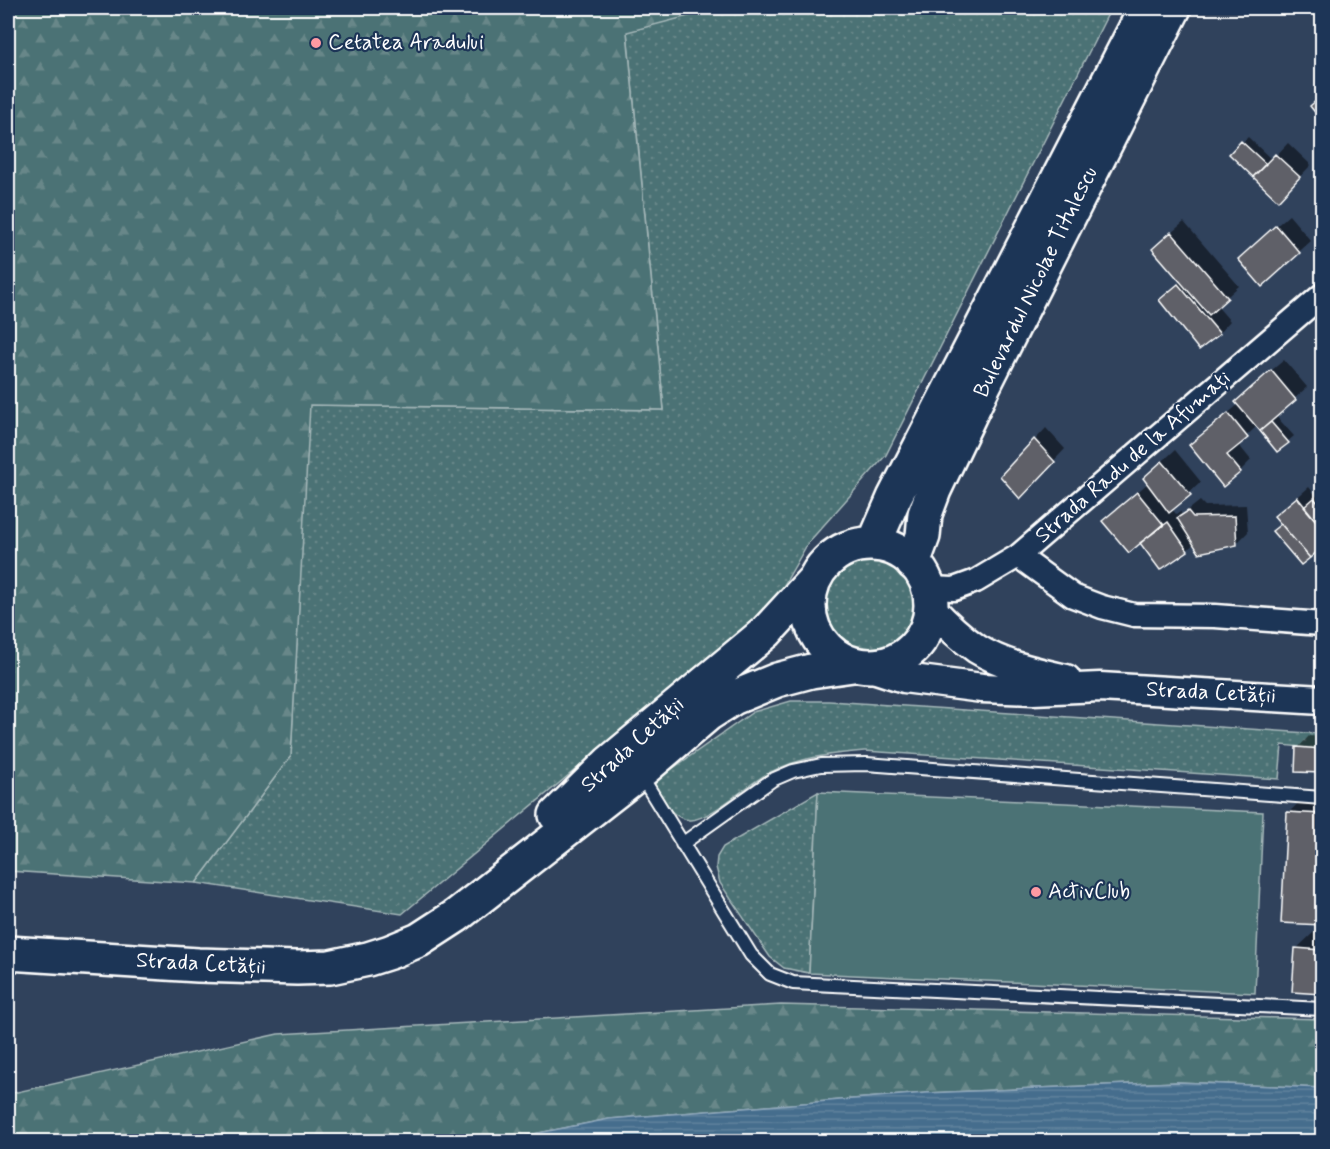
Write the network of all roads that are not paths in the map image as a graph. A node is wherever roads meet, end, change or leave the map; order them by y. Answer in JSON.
{"nodes":[{"id":1,"x":1146,"y":8,"type":"edge"},
{"id":2,"x":1174,"y":8,"type":"edge"},
{"id":3,"x":1323,"y":295,"type":"edge"},
{"id":4,"x":874,"y":544,"type":"junction"},
{"id":5,"x":1018,"y":556,"type":"junction"},
{"id":6,"x":814,"y":580,"type":"junction"},
{"id":7,"x":924,"y":586,"type":"junction"},
{"id":8,"x":1323,"y":624,"type":"edge"},
{"id":9,"x":738,"y":654,"type":"junction"},
{"id":10,"x":861,"y":666,"type":"junction"},
{"id":11,"x":1100,"y":687,"type":"junction"},
{"id":12,"x":1323,"y":700,"type":"edge"},
{"id":13,"x":640,"y":760,"type":"junction"},
{"id":14,"x":1323,"y":798,"type":"edge"},
{"id":15,"x":682,"y":844,"type":"junction"},
{"id":16,"x":456,"y":916,"type":"junction"},
{"id":17,"x":8,"y":953,"type":"edge"},
{"id":18,"x":1323,"y":1009,"type":"edge"}],
"edges":[{"from":1,"to":4,"type":"main road","name":"Bulevardul Nicolae Titulescu"},
{"from":2,"to":7,"type":"main road","name":"Bulevardul Nicolae Titulescu"},
{"from":3,"to":5,"type":"street","name":"Strada Radu de la Afumați"},
{"from":4,"to":6,"type":"main road","name":"Strada Cetății"},
{"from":4,"to":7,"type":"main road","name":"Strada Cetății"},
{"from":5,"to":7,"type":"street","name":"Strada Radu de la Afumați"},
{"from":5,"to":8,"type":"street"},
{"from":6,"to":9,"type":"main road","name":"Strada Cetății"},
{"from":6,"to":10,"type":"main road","name":"Strada Cetății"},
{"from":7,"to":10,"type":"main road","name":"Strada Cetății"},
{"from":7,"to":11,"type":"street","name":"Strada Cetății"},
{"from":9,"to":13,"type":"lane"},
{"from":9,"to":16,"type":"main road","name":"Strada Cetății"},
{"from":10,"to":11,"type":"street","name":"Strada Cetății"},
{"from":10,"to":13,"type":"main road","name":"Strada Cetății"},
{"from":11,"to":12,"type":"street","name":"Strada Cetății"},
{"from":13,"to":15,"type":"lane"},
{"from":13,"to":16,"type":"main road","name":"Strada Cetății"},
{"from":14,"to":15,"type":"lane"},
{"from":15,"to":18,"type":"lane"},
{"from":16,"to":17,"type":"main road","name":"Strada Cetății"}]}
